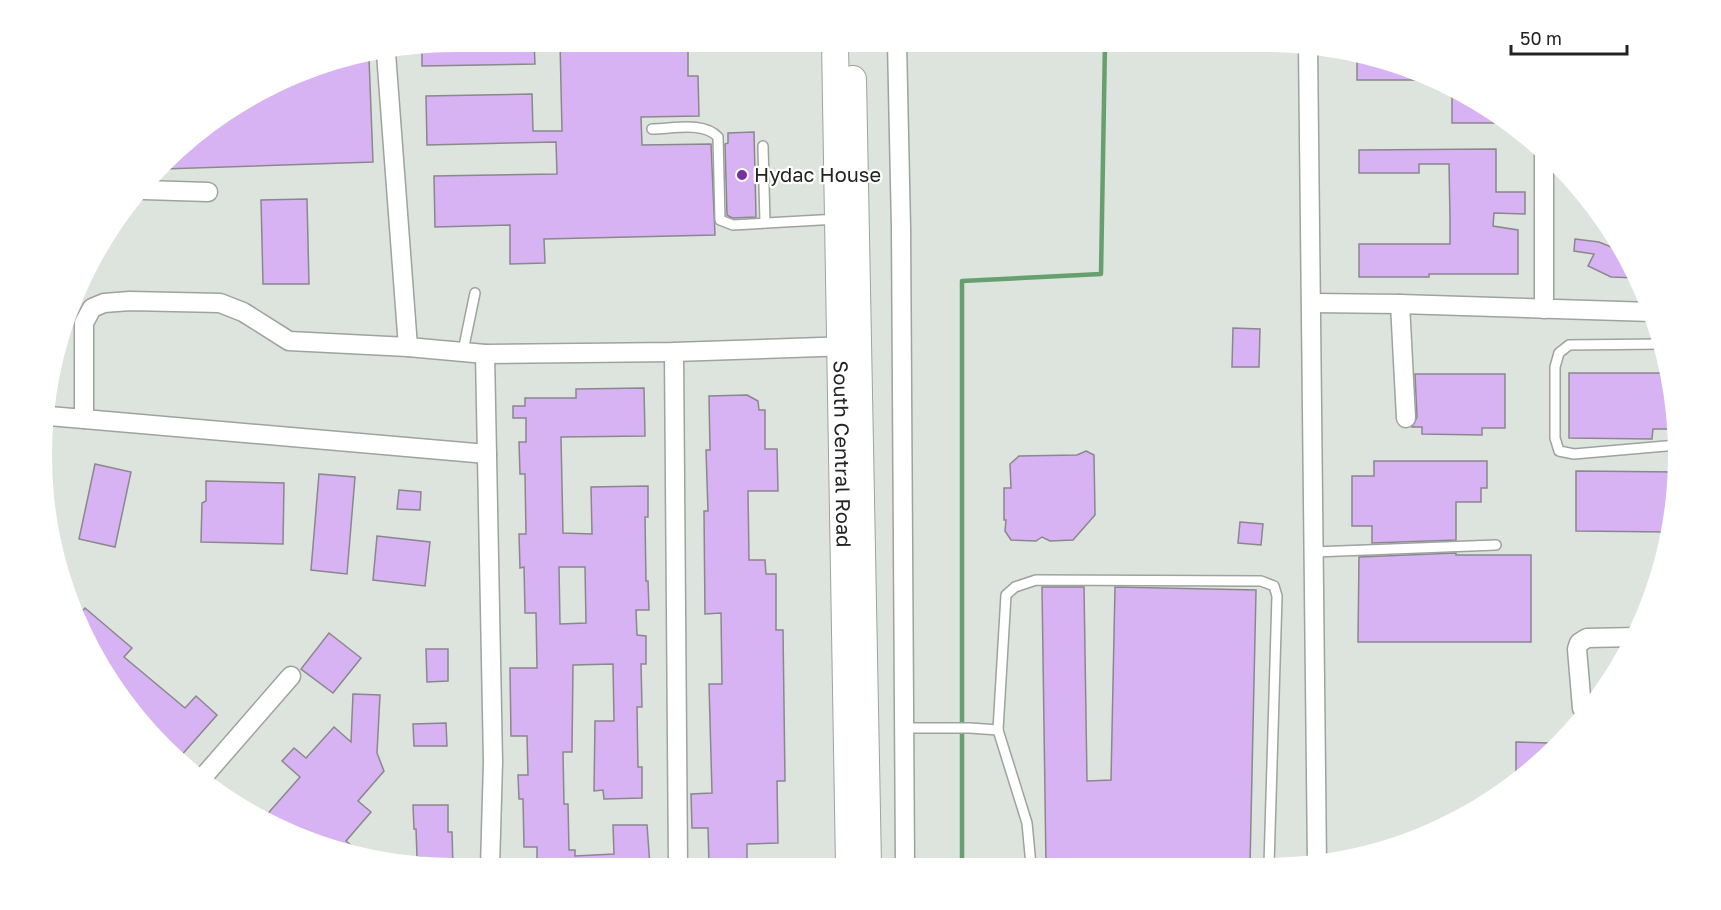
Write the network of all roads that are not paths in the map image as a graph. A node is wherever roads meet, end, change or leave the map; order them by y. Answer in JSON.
{"nodes":[{"id":1,"x":835,"y":52,"type":"edge"},
{"id":2,"x":853,"y":52,"type":"edge"},
{"id":3,"x":897,"y":52,"type":"edge"},
{"id":4,"x":1308,"y":55,"type":"edge"},
{"id":5,"x":386,"y":58,"type":"edge"},
{"id":6,"x":652,"y":129,"type":"dead end"},
{"id":7,"x":763,"y":146,"type":"dead end"},
{"id":8,"x":1544,"y":164,"type":"edge"},
{"id":9,"x":152,"y":190,"type":"edge"},
{"id":10,"x":208,"y":192,"type":"dead end"},
{"id":11,"x":838,"y":219,"type":"junction"},
{"id":12,"x":765,"y":223,"type":"junction"},
{"id":13,"x":475,"y":293,"type":"dead end"},
{"id":14,"x":1312,"y":303,"type":"junction"},
{"id":15,"x":1400,"y":304,"type":"junction"},
{"id":16,"x":1544,"y":309,"type":"junction"},
{"id":17,"x":1642,"y":312,"type":"edge"},
{"id":18,"x":77,"y":321,"type":"edge"},
{"id":19,"x":1653,"y":344,"type":"edge"},
{"id":20,"x":408,"y":346,"type":"junction"},
{"id":21,"x":849,"y":346,"type":"junction"},
{"id":22,"x":463,"y":351,"type":"junction"},
{"id":23,"x":674,"y":352,"type":"junction"},
{"id":24,"x":485,"y":354,"type":"junction"},
{"id":25,"x":54,"y":416,"type":"edge"},
{"id":26,"x":1406,"y":418,"type":"dead end"},
{"id":27,"x":84,"y":419,"type":"junction"},
{"id":28,"x":1668,"y":446,"type":"edge"},
{"id":29,"x":487,"y":454,"type":"junction"},
{"id":30,"x":1496,"y":545,"type":"dead end"},
{"id":31,"x":1314,"y":552,"type":"junction"},
{"id":32,"x":1625,"y":637,"type":"edge"},
{"id":33,"x":291,"y":676,"type":"dead end"},
{"id":34,"x":1582,"y":704,"type":"edge"},
{"id":35,"x":904,"y":728,"type":"junction"},
{"id":36,"x":998,"y":730,"type":"junction"},
{"id":37,"x":207,"y":772,"type":"edge"},
{"id":38,"x":1317,"y":854,"type":"edge"},
{"id":39,"x":490,"y":858,"type":"edge"},
{"id":40,"x":678,"y":858,"type":"edge"},
{"id":41,"x":849,"y":858,"type":"edge"},
{"id":42,"x":868,"y":858,"type":"edge"},
{"id":43,"x":905,"y":858,"type":"edge"},
{"id":44,"x":1030,"y":858,"type":"edge"},
{"id":45,"x":1269,"y":858,"type":"edge"}],
"edges":[{"from":1,"to":11,"type":"main road","name":"South Central Road"},
{"from":2,"to":21,"type":"main road","name":"South Central Road"},
{"from":3,"to":35,"type":"street"},
{"from":4,"to":14,"type":"street"},
{"from":5,"to":20,"type":"street"},
{"from":6,"to":12,"type":"lane"},
{"from":7,"to":12,"type":"lane"},
{"from":8,"to":16,"type":"street"},
{"from":9,"to":10,"type":"street"},
{"from":11,"to":12,"type":"lane"},
{"from":11,"to":21,"type":"main road","name":"South Central Road"},
{"from":13,"to":22,"type":"lane"},
{"from":14,"to":15,"type":"street"},
{"from":14,"to":31,"type":"street"},
{"from":15,"to":16,"type":"street"},
{"from":15,"to":26,"type":"street"},
{"from":16,"to":17,"type":"street"},
{"from":18,"to":20,"type":"street"},
{"from":18,"to":27,"type":"street"},
{"from":19,"to":28,"type":"lane"},
{"from":20,"to":22,"type":"street"},
{"from":21,"to":23,"type":"street"},
{"from":21,"to":41,"type":"main road","name":"South Central Road"},
{"from":21,"to":42,"type":"main road","name":"South Central Road"},
{"from":22,"to":24,"type":"street"},
{"from":23,"to":24,"type":"street"},
{"from":23,"to":40,"type":"street"},
{"from":24,"to":29,"type":"street"},
{"from":25,"to":27,"type":"street"},
{"from":27,"to":29,"type":"street"},
{"from":29,"to":39,"type":"street"},
{"from":30,"to":31,"type":"lane"},
{"from":31,"to":38,"type":"street"},
{"from":32,"to":34,"type":"street"},
{"from":33,"to":37,"type":"street"},
{"from":35,"to":36,"type":"lane"},
{"from":35,"to":43,"type":"street"},
{"from":36,"to":44,"type":"lane"},
{"from":36,"to":45,"type":"lane"}]}
